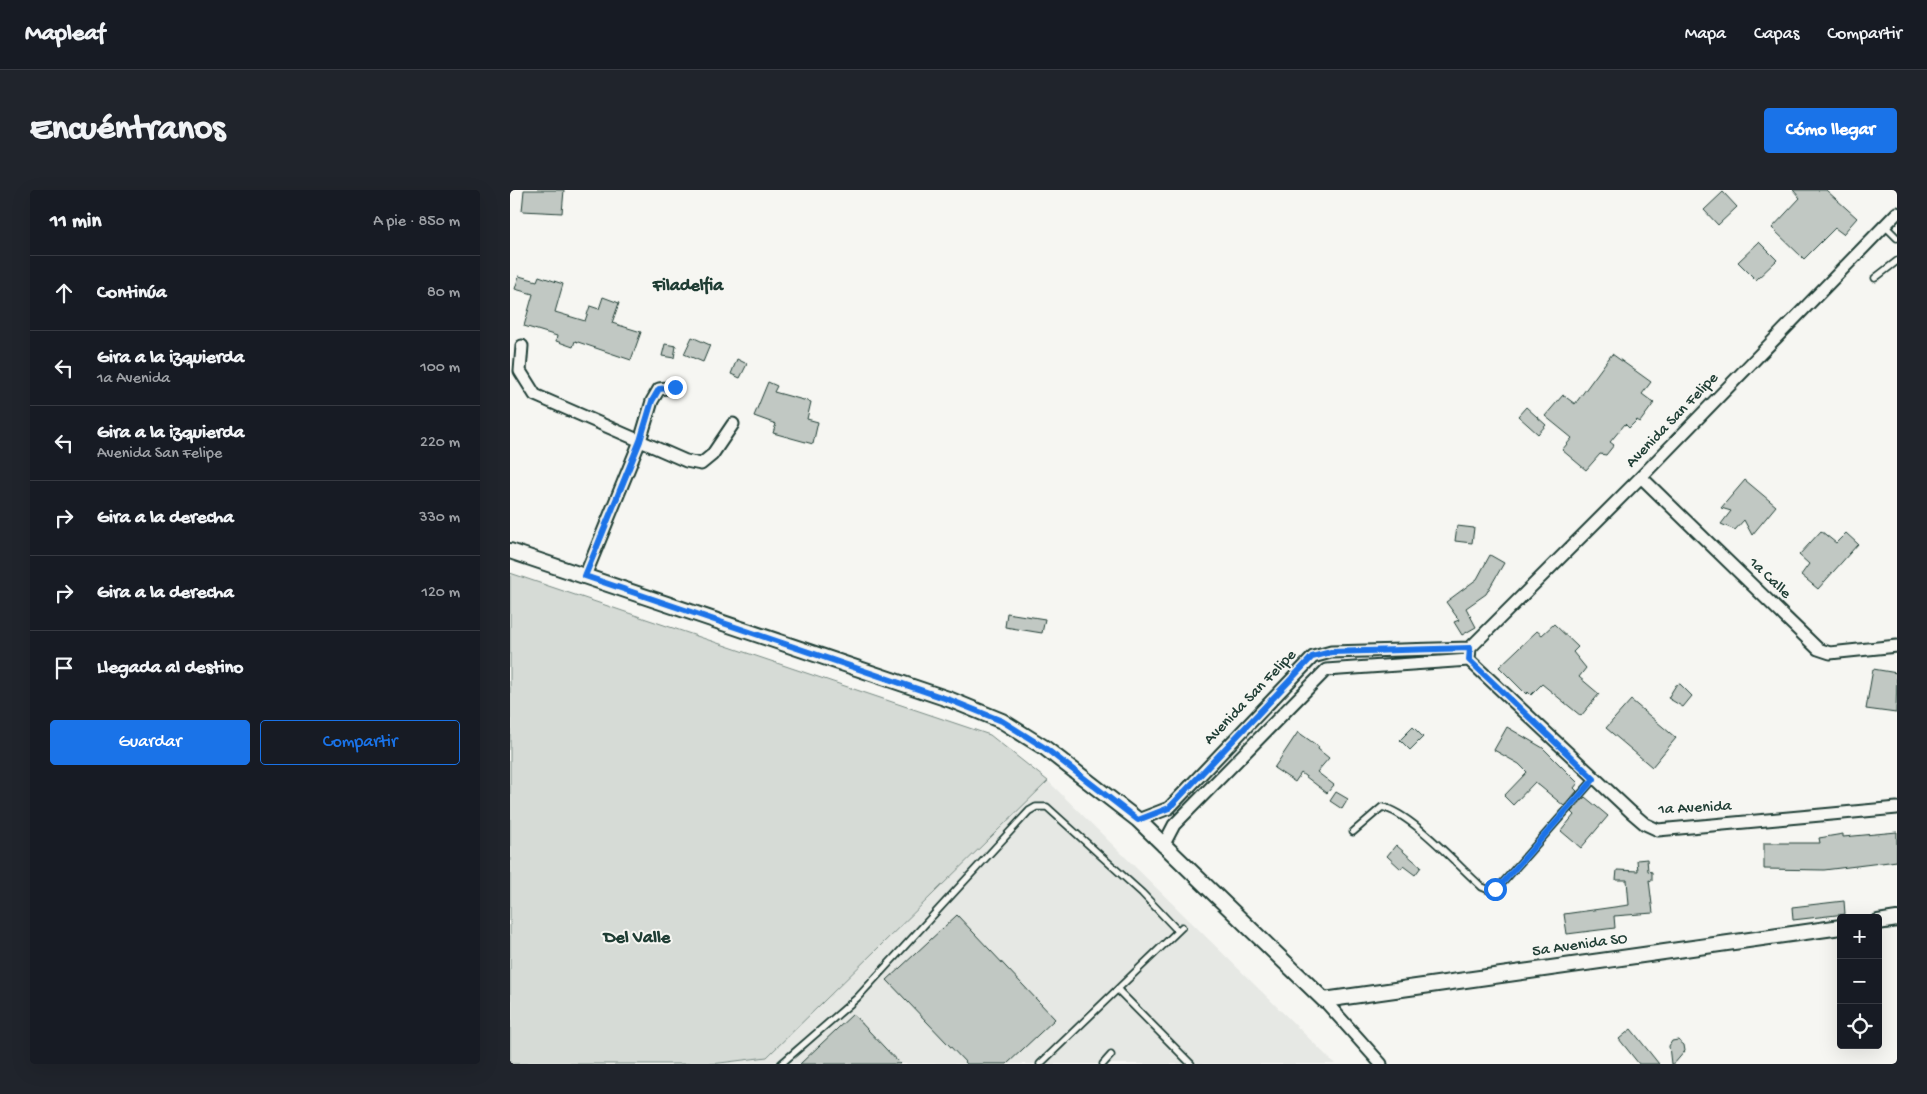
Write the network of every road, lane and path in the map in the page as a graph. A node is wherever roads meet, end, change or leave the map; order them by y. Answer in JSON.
{"nodes":[{"id":1,"x":1897,"y":213,"type":"edge"},
{"id":2,"x":1885,"y":226,"type":"junction"},
{"id":3,"x":1897,"y":238,"type":"edge"},
{"id":4,"x":1897,"y":261,"type":"edge"},
{"id":5,"x":1875,"y":278,"type":"dead end"},
{"id":6,"x":522,"y":346,"type":"dead end"},
{"id":7,"x":675,"y":387,"type":"dead end"},
{"id":8,"x":733,"y":424,"type":"dead end"},
{"id":9,"x":640,"y":441,"type":"junction"},
{"id":10,"x":1641,"y":477,"type":"junction"},
{"id":11,"x":510,"y":551,"type":"edge"},
{"id":12,"x":585,"y":576,"type":"junction"},
{"id":13,"x":1897,"y":646,"type":"edge"},
{"id":14,"x":1470,"y":654,"type":"junction"},
{"id":15,"x":1594,"y":779,"type":"junction"},
{"id":16,"x":1897,"y":808,"type":"edge"},
{"id":17,"x":1138,"y":820,"type":"junction"},
{"id":18,"x":1353,"y":832,"type":"dead end"},
{"id":19,"x":1163,"y":846,"type":"junction"},
{"id":20,"x":1897,"y":919,"type":"edge"},
{"id":21,"x":1882,"y":921,"type":"edge"},
{"id":22,"x":1837,"y":928,"type":"edge"},
{"id":23,"x":1118,"y":990,"type":"junction"},
{"id":24,"x":1324,"y":1000,"type":"junction"},
{"id":25,"x":1111,"y":1055,"type":"dead end"},
{"id":26,"x":781,"y":1064,"type":"edge"},
{"id":27,"x":1040,"y":1064,"type":"edge"},
{"id":28,"x":1103,"y":1064,"type":"edge"},
{"id":29,"x":1191,"y":1064,"type":"edge"},
{"id":30,"x":1381,"y":1064,"type":"edge"}],
"edges":[{"from":1,"to":2,"type":"street","name":"Avenida San Felipe"},
{"from":2,"to":3,"type":"lane"},
{"from":2,"to":10,"type":"street","name":"Avenida San Felipe"},
{"from":4,"to":5,"type":"lane"},
{"from":6,"to":9,"type":"street"},
{"from":7,"to":9,"type":"street"},
{"from":8,"to":9,"type":"street"},
{"from":9,"to":12,"type":"street"},
{"from":10,"to":13,"type":"street","name":"1a Calle"},
{"from":10,"to":14,"type":"street","name":"Avenida San Felipe"},
{"from":11,"to":12,"type":"street"},
{"from":12,"to":17,"type":"street"},
{"from":14,"to":15,"type":"street","name":"1a Avenida"},
{"from":14,"to":17,"type":"street","name":"Avenida San Felipe"},
{"from":14,"to":19,"type":"street","name":"Avenida San Felipe"},
{"from":15,"to":16,"type":"street","name":"1a Avenida"},
{"from":15,"to":18,"type":"lane"},
{"from":17,"to":19,"type":"street"},
{"from":19,"to":24,"type":"street"},
{"from":20,"to":21,"type":"street"},
{"from":22,"to":24,"type":"street","name":"5a Avenida SO"},
{"from":23,"to":26,"type":"lane"},
{"from":23,"to":27,"type":"lane"},
{"from":23,"to":29,"type":"lane"},
{"from":24,"to":30,"type":"street"},
{"from":25,"to":28,"type":"lane"}]}
